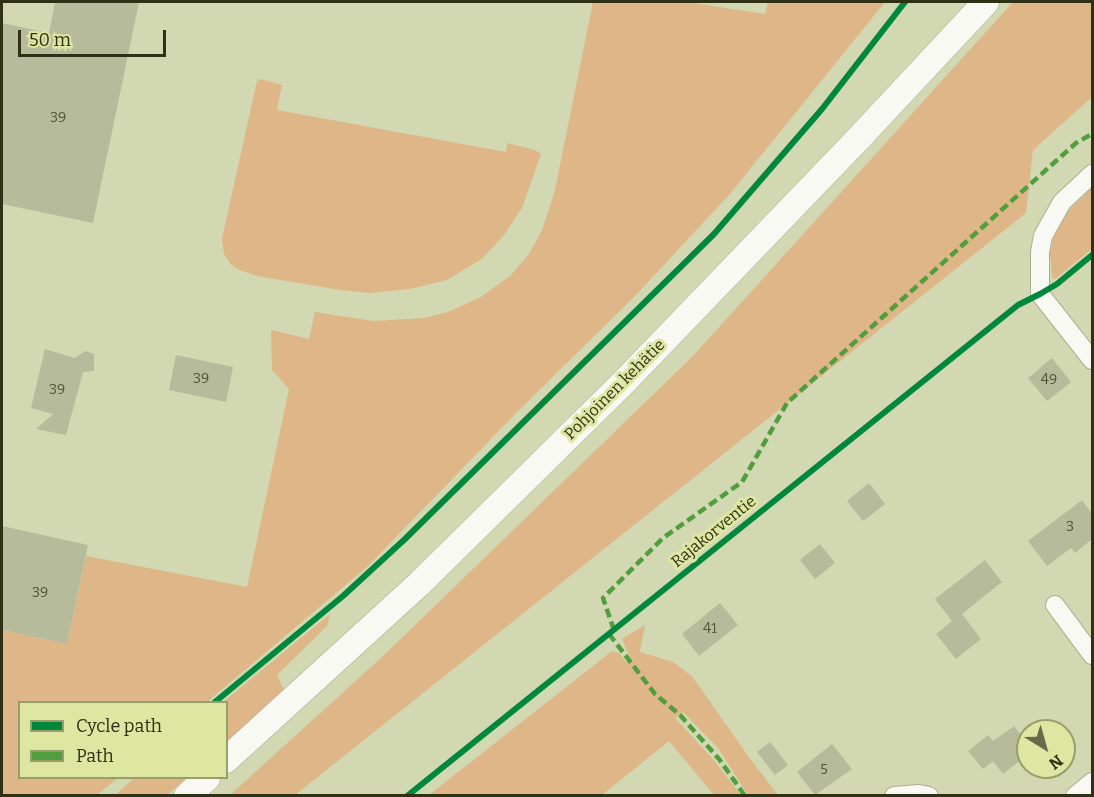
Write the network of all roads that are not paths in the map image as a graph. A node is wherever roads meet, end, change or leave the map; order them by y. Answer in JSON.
{"nodes":[{"id":1,"x":986,"y":2,"type":"edge"},
{"id":2,"x":1092,"y":174,"type":"edge"},
{"id":3,"x":1092,"y":360,"type":"edge"},
{"id":4,"x":1055,"y":605,"type":"dead end"},
{"id":5,"x":1092,"y":655,"type":"edge"},
{"id":6,"x":228,"y":758,"type":"edge"},
{"id":7,"x":205,"y":779,"type":"edge"},
{"id":8,"x":1092,"y":782,"type":"edge"},
{"id":9,"x":187,"y":795,"type":"edge"},
{"id":10,"x":894,"y":795,"type":"edge"},
{"id":11,"x":929,"y":795,"type":"edge"},
{"id":12,"x":1075,"y":795,"type":"edge"}],
"edges":[{"from":1,"to":6,"type":"main road","name":"Pohjoinen kehätie"},
{"from":2,"to":3,"type":"street"},
{"from":4,"to":5,"type":"street"},
{"from":7,"to":9,"type":"main road"},
{"from":8,"to":12,"type":"street"},
{"from":10,"to":11,"type":"street"}]}
